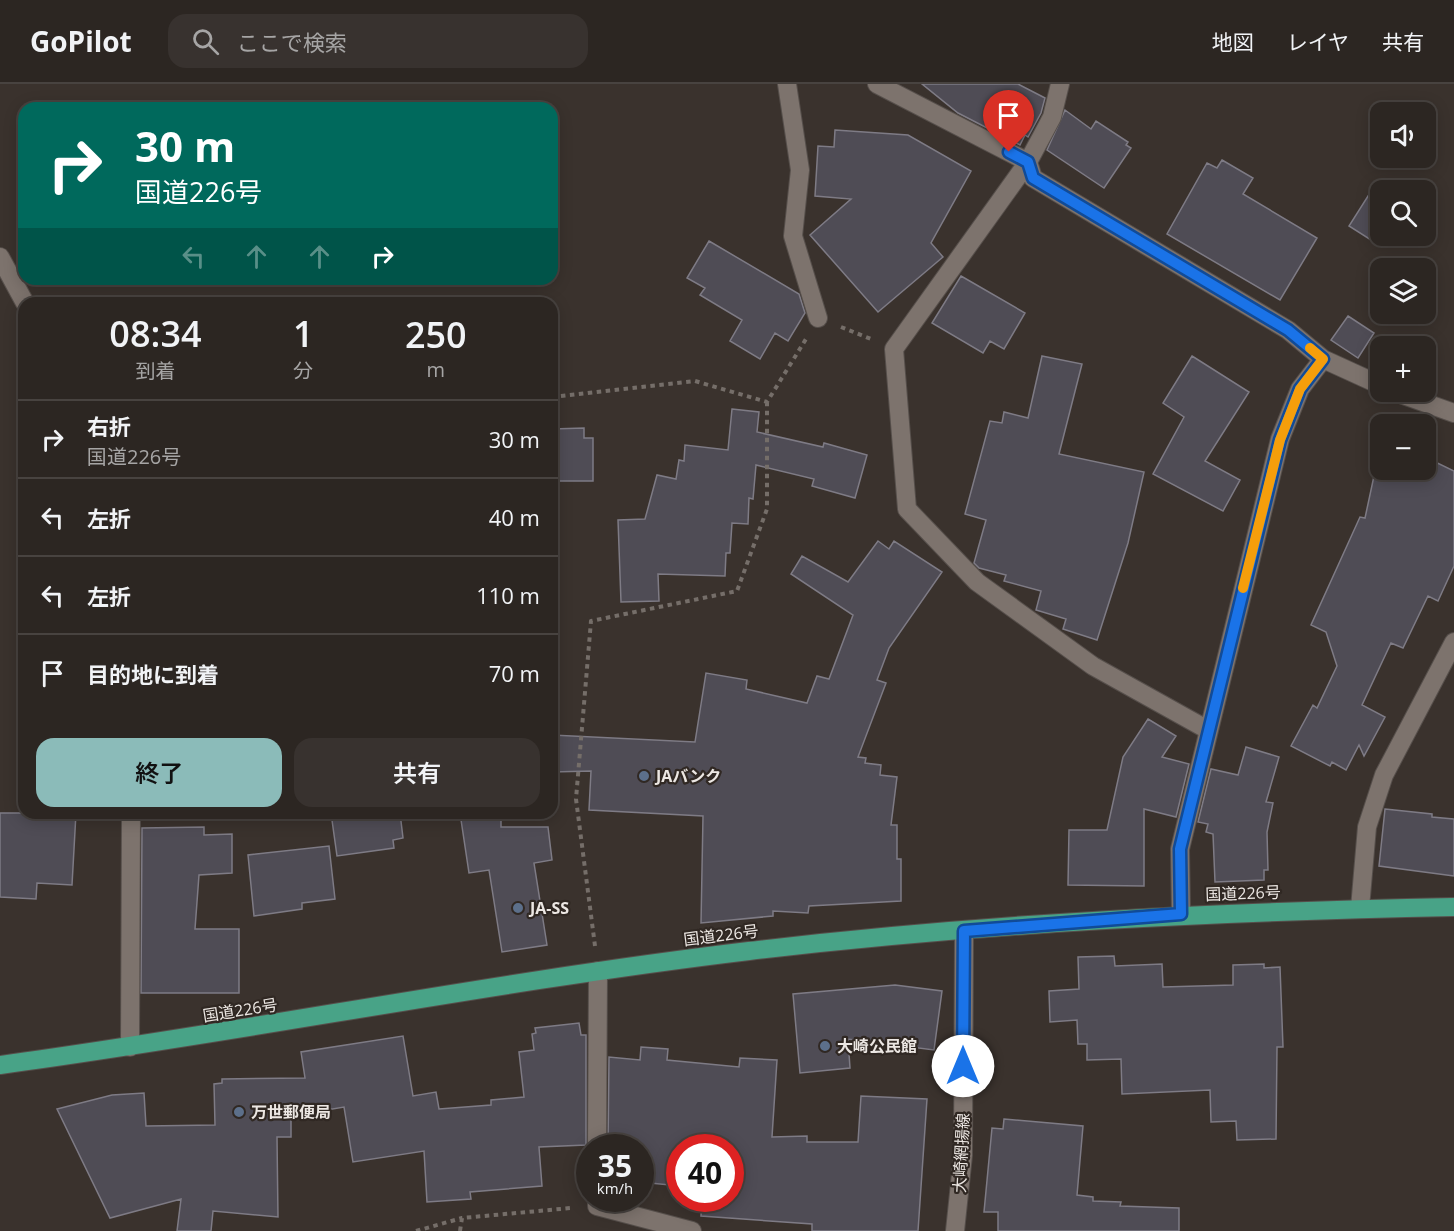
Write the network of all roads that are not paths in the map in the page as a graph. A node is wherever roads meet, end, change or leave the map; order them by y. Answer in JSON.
{"nodes":[{"id":1,"x":787,"y":84,"type":"edge"},
{"id":2,"x":877,"y":84,"type":"edge"},
{"id":3,"x":1060,"y":84,"type":"edge"},
{"id":4,"x":1028,"y":162,"type":"junction"},
{"id":5,"x":0,"y":257,"type":"edge"},
{"id":6,"x":22,"y":297,"type":"edge"},
{"id":7,"x":818,"y":318,"type":"road end"},
{"id":8,"x":1323,"y":359,"type":"junction"},
{"id":9,"x":1370,"y":380,"type":"edge"},
{"id":10,"x":1423,"y":402,"type":"edge"},
{"id":11,"x":1454,"y":413,"type":"edge"},
{"id":12,"x":1454,"y":642,"type":"edge"},
{"id":13,"x":1208,"y":730,"type":"junction"},
{"id":14,"x":131,"y":819,"type":"edge"},
{"id":15,"x":1454,"y":907,"type":"edge"},
{"id":16,"x":1360,"y":908,"type":"junction"},
{"id":17,"x":1181,"y":914,"type":"junction"},
{"id":18,"x":964,"y":931,"type":"junction"},
{"id":19,"x":598,"y":970,"type":"junction"},
{"id":20,"x":130,"y":1047,"type":"junction"},
{"id":21,"x":0,"y":1065,"type":"edge"},
{"id":22,"x":597,"y":1134,"type":"edge"},
{"id":23,"x":630,"y":1212,"type":"edge"},
{"id":24,"x":692,"y":1231,"type":"edge"},
{"id":25,"x":955,"y":1231,"type":"edge"}],
"edges":[{"from":1,"to":7,"type":"street"},
{"from":2,"to":4,"type":"street"},
{"from":3,"to":4,"type":"street"},
{"from":4,"to":8,"type":"street"},
{"from":4,"to":13,"type":"street"},
{"from":5,"to":6,"type":"street"},
{"from":8,"to":9,"type":"street"},
{"from":8,"to":13,"type":"street"},
{"from":10,"to":11,"type":"street"},
{"from":12,"to":16,"type":"street"},
{"from":13,"to":17,"type":"street"},
{"from":14,"to":20,"type":"street"},
{"from":15,"to":16,"type":"highway","name":"国道226号"},
{"from":16,"to":17,"type":"highway","name":"国道226号"},
{"from":17,"to":18,"type":"highway","name":"国道226号"},
{"from":18,"to":19,"type":"highway","name":"国道226号"},
{"from":18,"to":25,"type":"street","name":"大崎網揚線"},
{"from":19,"to":20,"type":"highway","name":"国道226号"},
{"from":19,"to":22,"type":"street"},
{"from":20,"to":21,"type":"highway","name":"国道226号"},
{"from":23,"to":24,"type":"street"}]}
